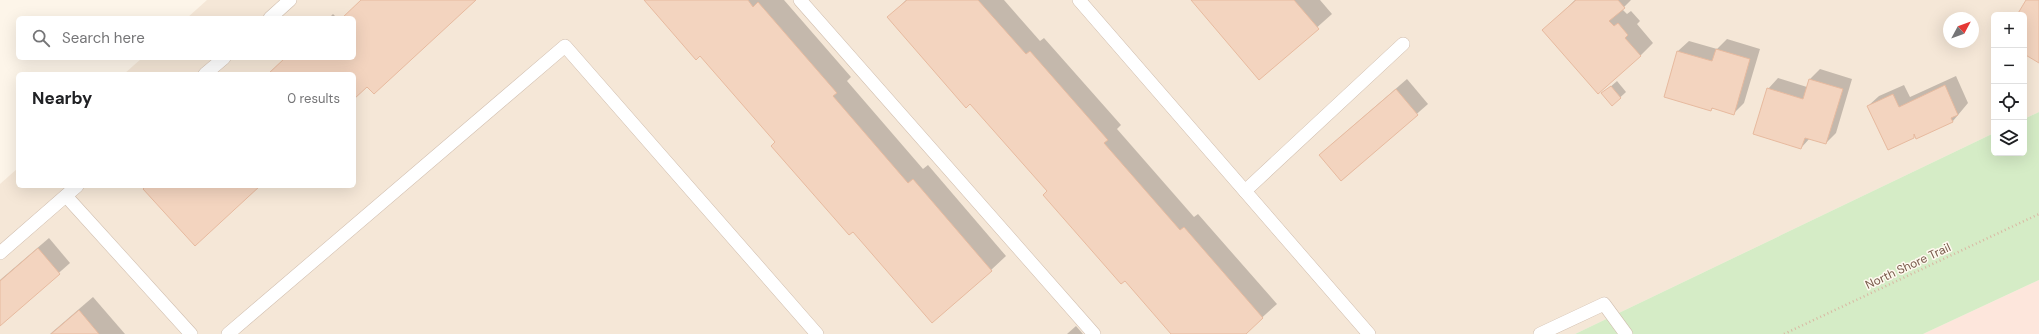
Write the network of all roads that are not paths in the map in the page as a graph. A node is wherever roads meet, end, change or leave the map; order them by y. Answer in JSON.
{"nodes":[{"id":1,"x":290,"y":0,"type":"edge"},
{"id":2,"x":800,"y":0,"type":"edge"},
{"id":3,"x":1079,"y":0,"type":"edge"},
{"id":4,"x":272,"y":16,"type":"edge"},
{"id":5,"x":1403,"y":44,"type":"dead end"},
{"id":6,"x":222,"y":60,"type":"edge"},
{"id":7,"x":208,"y":72,"type":"edge"},
{"id":8,"x":75,"y":188,"type":"edge"},
{"id":9,"x":1245,"y":191,"type":"junction"},
{"id":10,"x":66,"y":196,"type":"junction"},
{"id":11,"x":0,"y":254,"type":"edge"},
{"id":12,"x":191,"y":334,"type":"edge"},
{"id":13,"x":228,"y":334,"type":"edge"},
{"id":14,"x":817,"y":334,"type":"edge"},
{"id":15,"x":1094,"y":334,"type":"edge"},
{"id":16,"x":1369,"y":334,"type":"edge"},
{"id":17,"x":1540,"y":334,"type":"edge"},
{"id":18,"x":1626,"y":334,"type":"edge"}],
"edges":[{"from":1,"to":4,"type":"lane"},
{"from":2,"to":15,"type":"lane"},
{"from":3,"to":9,"type":"lane"},
{"from":5,"to":9,"type":"lane"},
{"from":6,"to":7,"type":"lane"},
{"from":8,"to":10,"type":"lane"},
{"from":9,"to":16,"type":"lane"},
{"from":10,"to":11,"type":"lane"},
{"from":10,"to":12,"type":"lane"},
{"from":13,"to":14,"type":"lane"},
{"from":17,"to":18,"type":"lane"}]}
